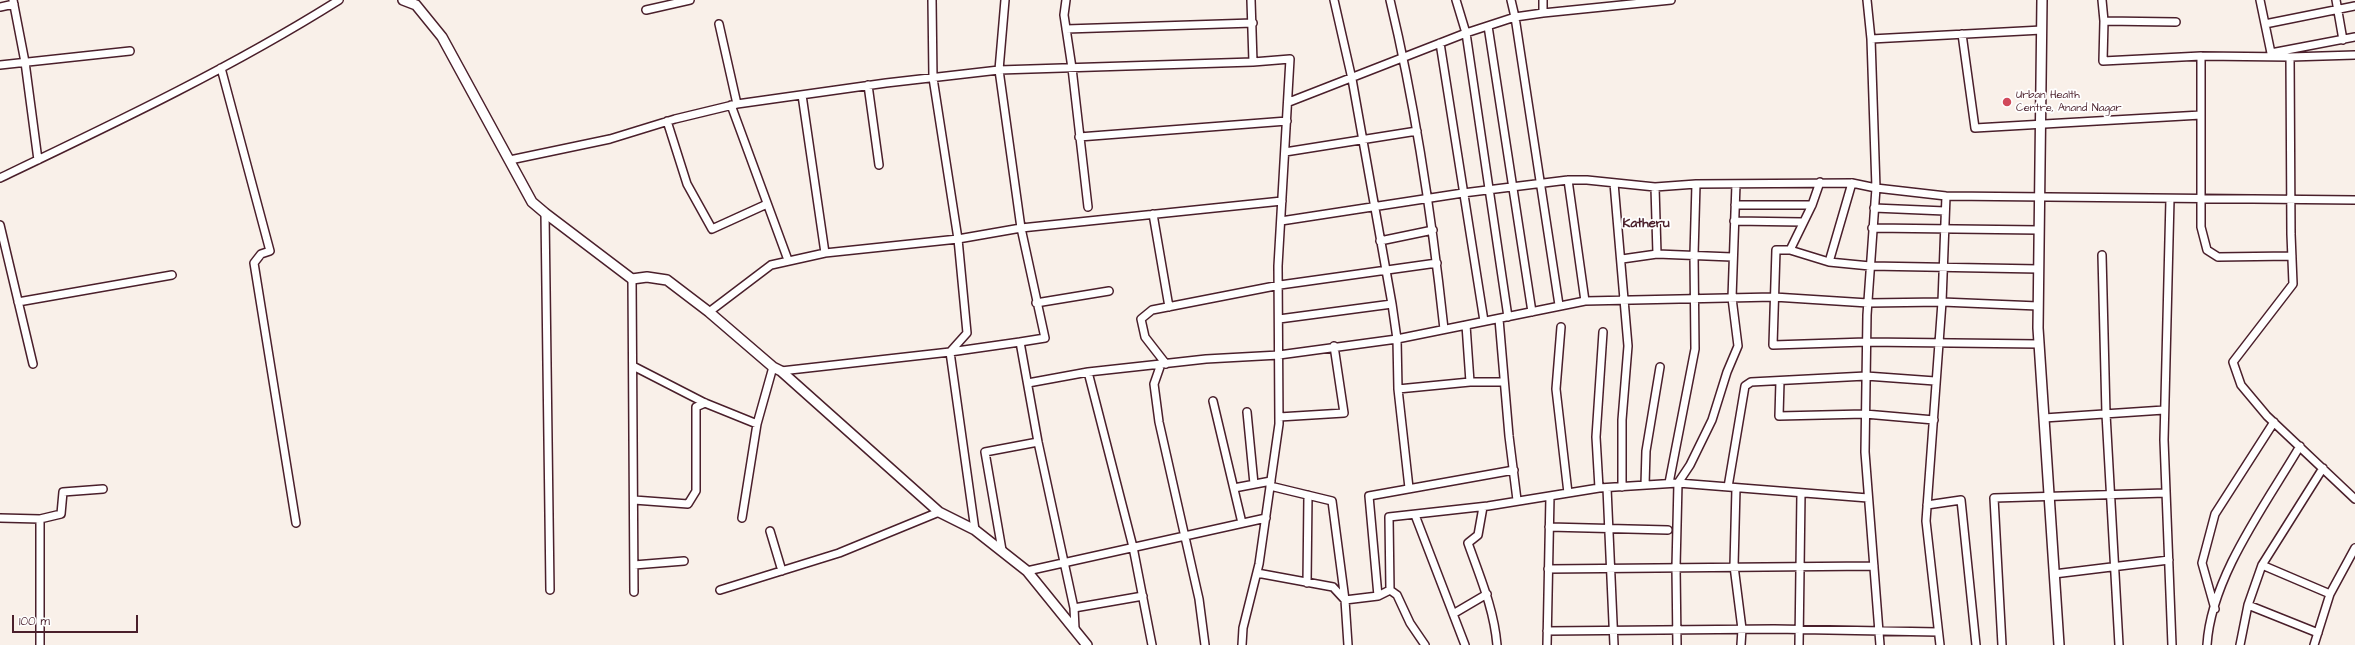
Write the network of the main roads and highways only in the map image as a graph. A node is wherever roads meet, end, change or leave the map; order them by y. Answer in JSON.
{"nodes":[{"id":1,"x":403,"y":0,"type":"edge"},
{"id":2,"x":2042,"y":0,"type":"edge"},
{"id":3,"x":419,"y":3,"type":"edge"},
{"id":4,"x":1087,"y":645,"type":"edge"},
{"id":5,"x":2059,"y":645,"type":"edge"}],
"edges":[{"from":1,"to":3,"type":"main road"},
{"from":2,"to":5,"type":"main road"},
{"from":3,"to":4,"type":"main road"}]}
